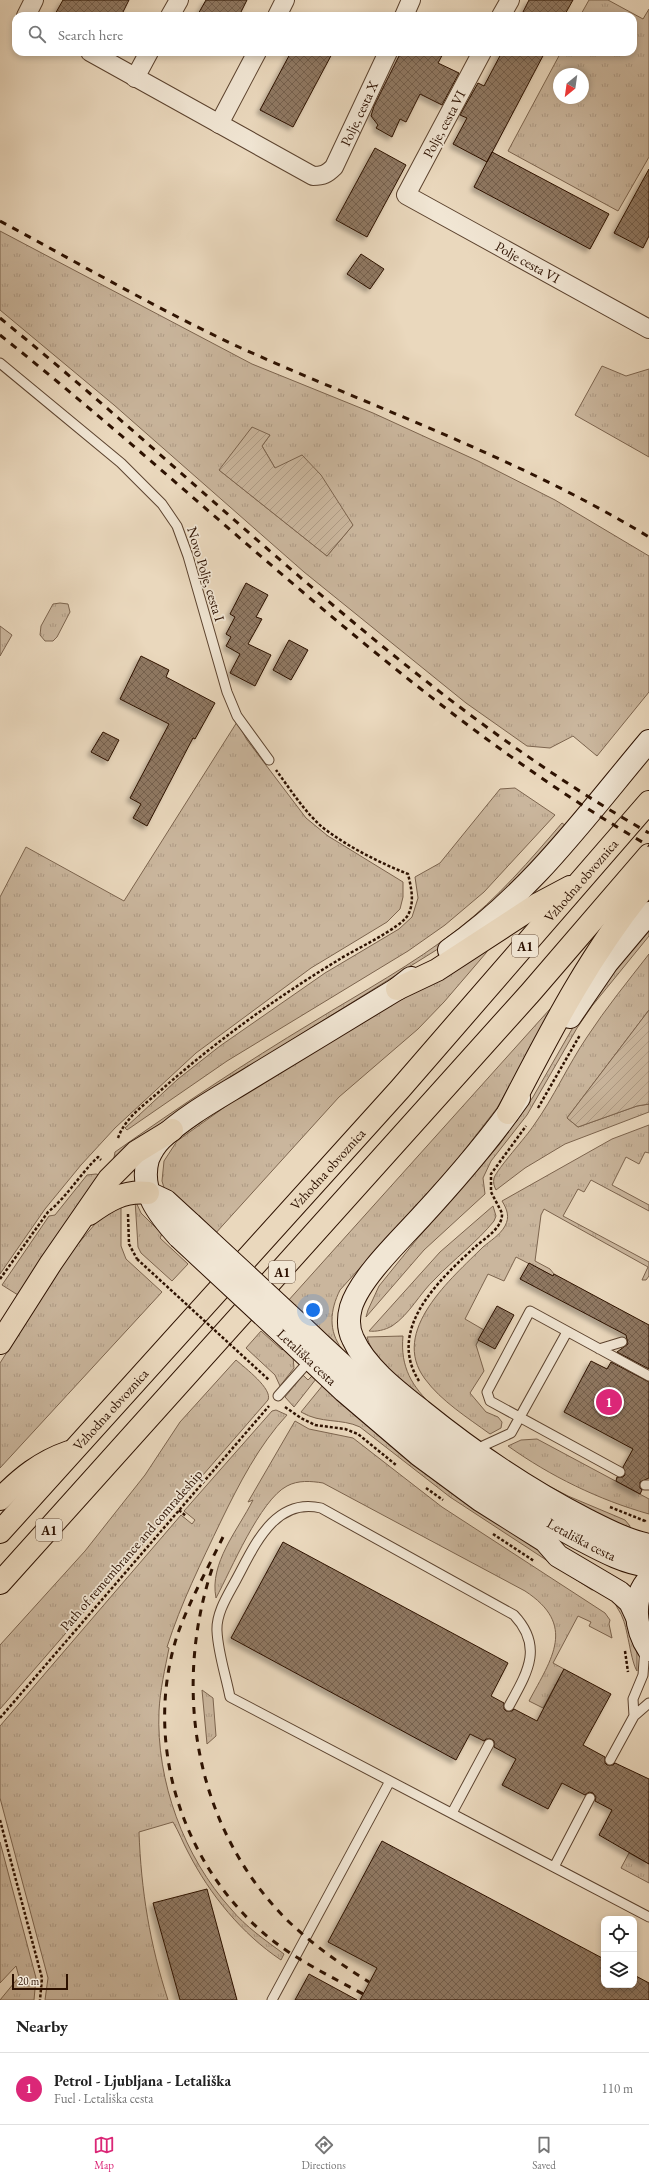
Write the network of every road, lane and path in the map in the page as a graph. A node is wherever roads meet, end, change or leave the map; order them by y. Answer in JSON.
{"nodes":[{"id":1,"x":34,"y":0,"type":"edge"},
{"id":2,"x":179,"y":0,"type":"edge"},
{"id":3,"x":285,"y":0,"type":"edge"},
{"id":4,"x":411,"y":0,"type":"edge"},
{"id":5,"x":510,"y":0,"type":"edge"},
{"id":6,"x":28,"y":12,"type":"edge"},
{"id":7,"x":172,"y":12,"type":"edge"},
{"id":8,"x":278,"y":12,"type":"edge"},
{"id":9,"x":406,"y":12,"type":"edge"},
{"id":10,"x":503,"y":12,"type":"edge"},
{"id":11,"x":97,"y":56,"type":"edge"},
{"id":12,"x":147,"y":56,"type":"edge"},
{"id":13,"x":255,"y":56,"type":"edge"},
{"id":14,"x":386,"y":56,"type":"edge"},
{"id":15,"x":480,"y":56,"type":"edge"},
{"id":16,"x":135,"y":78,"type":"junction"},
{"id":17,"x":219,"y":124,"type":"junction"},
{"id":18,"x":406,"y":195,"type":"joint"},
{"id":19,"x":649,"y":329,"type":"edge"},
{"id":20,"x":0,"y":363,"type":"edge"},
{"id":21,"x":649,"y":741,"type":"edge"},
{"id":22,"x":269,"y":760,"type":"joint"},
{"id":23,"x":649,"y":802,"type":"edge"},
{"id":24,"x":649,"y":855,"type":"edge"},
{"id":25,"x":582,"y":881,"type":"junction"},
{"id":26,"x":649,"y":882,"type":"edge"},
{"id":27,"x":649,"y":912,"type":"edge"},
{"id":28,"x":397,"y":989,"type":"junction"},
{"id":29,"x":582,"y":1032,"type":"dead end"},
{"id":30,"x":508,"y":1113,"type":"junction"},
{"id":31,"x":534,"y":1114,"type":"dead end"},
{"id":32,"x":530,"y":1120,"type":"dead end"},
{"id":33,"x":172,"y":1130,"type":"junction"},
{"id":34,"x":118,"y":1138,"type":"dead end"},
{"id":35,"x":98,"y":1157,"type":"dead end"},
{"id":36,"x":148,"y":1193,"type":"junction"},
{"id":37,"x":128,"y":1209,"type":"dead end"},
{"id":38,"x":84,"y":1218,"type":"junction"},
{"id":39,"x":0,"y":1279,"type":"edge"},
{"id":40,"x":567,"y":1332,"type":"junction"},
{"id":41,"x":297,"y":1335,"type":"junction"},
{"id":42,"x":622,"y":1342,"type":"dead end"},
{"id":43,"x":0,"y":1343,"type":"edge"},
{"id":44,"x":599,"y":1349,"type":"junction"},
{"id":45,"x":310,"y":1360,"type":"junction"},
{"id":46,"x":649,"y":1376,"type":"edge"},
{"id":47,"x":270,"y":1380,"type":"dead end"},
{"id":48,"x":421,"y":1385,"type":"dead end"},
{"id":49,"x":278,"y":1396,"type":"junction"},
{"id":50,"x":381,"y":1401,"type":"junction"},
{"id":51,"x":519,"y":1418,"type":"junction"},
{"id":52,"x":307,"y":1421,"type":"dead end"},
{"id":53,"x":451,"y":1434,"type":"junction"},
{"id":54,"x":74,"y":1450,"type":"junction"},
{"id":55,"x":473,"y":1451,"type":"junction"},
{"id":56,"x":620,"y":1472,"type":"dead end"},
{"id":57,"x":0,"y":1499,"type":"edge"},
{"id":58,"x":178,"y":1510,"type":"junction"},
{"id":59,"x":186,"y":1516,"type":"dead end"},
{"id":60,"x":0,"y":1532,"type":"edge"},
{"id":61,"x":649,"y":1546,"type":"edge"},
{"id":62,"x":649,"y":1566,"type":"edge"},
{"id":63,"x":0,"y":1583,"type":"edge"},
{"id":64,"x":644,"y":1598,"type":"edge"},
{"id":65,"x":647,"y":1647,"type":"edge"},
{"id":66,"x":649,"y":1703,"type":"edge"},
{"id":67,"x":509,"y":1706,"type":"dead end"},
{"id":68,"x":634,"y":1716,"type":"junction"},
{"id":69,"x":0,"y":1718,"type":"edge"},
{"id":70,"x":489,"y":1744,"type":"dead end"},
{"id":71,"x":610,"y":1760,"type":"dead end"},
{"id":72,"x":390,"y":1781,"type":"junction"},
{"id":73,"x":590,"y":1798,"type":"dead end"},
{"id":74,"x":452,"y":1813,"type":"junction"},
{"id":75,"x":0,"y":1820,"type":"edge"},
{"id":76,"x":554,"y":1867,"type":"junction"},
{"id":77,"x":649,"y":1917,"type":"edge"},
{"id":78,"x":40,"y":2000,"type":"edge"},
{"id":79,"x":272,"y":2000,"type":"edge"}],
"edges":[{"from":1,"to":6,"type":"street"},
{"from":2,"to":7,"type":"street"},
{"from":3,"to":8,"type":"street"},
{"from":4,"to":9,"type":"street"},
{"from":5,"to":10,"type":"street"},
{"from":11,"to":16,"type":"street"},
{"from":12,"to":16,"type":"street"},
{"from":13,"to":17,"type":"street"},
{"from":14,"to":17,"type":"street","name":"Polje, cesta X"},
{"from":15,"to":18,"type":"street","name":"Polje, cesta VI"},
{"from":16,"to":17,"type":"street"},
{"from":18,"to":19,"type":"street","name":"Polje cesta VI"},
{"from":20,"to":22,"type":"lane","name":"Novo Polje, cesta I"},
{"from":21,"to":28,"type":"main road","name":"Letališka cesta"},
{"from":22,"to":34,"type":"path"},
{"from":23,"to":25,"type":"highway","name":"Vzhodna obvoznica","number":"A1"},
{"from":24,"to":63,"type":"highway","number":"A1"},
{"from":25,"to":28,"type":"highway"},
{"from":25,"to":54,"type":"highway","name":"Vzhodna obvoznica","number":"A1"},
{"from":26,"to":30,"type":"highway"},
{"from":27,"to":30,"type":"main road"},
{"from":28,"to":33,"type":"main road","name":"Letališka cesta"},
{"from":29,"to":31,"type":"path"},
{"from":30,"to":53,"type":"main road"},
{"from":32,"to":48,"type":"path"},
{"from":33,"to":36,"type":"main road","name":"Letališka cesta"},
{"from":33,"to":38,"type":"highway"},
{"from":35,"to":39,"type":"path"},
{"from":36,"to":38,"type":"highway"},
{"from":36,"to":41,"type":"main road","name":"Letališka cesta","bridge":true},
{"from":37,"to":47,"type":"path","bridge":true},
{"from":38,"to":43,"type":"highway"},
{"from":40,"to":44,"type":"lane"},
{"from":40,"to":51,"type":"lane"},
{"from":40,"to":51,"type":"lane"},
{"from":41,"to":45,"type":"main road","name":"Letališka cesta"},
{"from":41,"to":50,"type":"main road","name":"Letališka cesta"},
{"from":42,"to":44,"type":"lane"},
{"from":44,"to":46,"type":"lane"},
{"from":45,"to":49,"type":"lane"},
{"from":45,"to":64,"type":"main road","name":"Letališka cesta"},
{"from":49,"to":52,"type":"path"},
{"from":49,"to":58,"type":"path","name":"Path of remembrance and comradeship"},
{"from":50,"to":53,"type":"main road"},
{"from":50,"to":62,"type":"main road","name":"Letališka cesta"},
{"from":51,"to":55,"type":"lane"},
{"from":51,"to":56,"type":"lane"},
{"from":53,"to":55,"type":"main road","name":"Letališka cesta"},
{"from":54,"to":57,"type":"highway"},
{"from":54,"to":60,"type":"highway","name":"Vzhodna obvoznica","number":"A1"},
{"from":55,"to":61,"type":"main road","name":"Letališka cesta"},
{"from":58,"to":59,"type":"path"},
{"from":58,"to":69,"type":"path","name":"Path of remembrance and comradeship"},
{"from":64,"to":65,"type":"main road","name":"Letališka cesta"},
{"from":65,"to":68,"type":"lane"},
{"from":66,"to":68,"type":"lane"},
{"from":67,"to":72,"type":"lane"},
{"from":68,"to":71,"type":"lane"},
{"from":70,"to":74,"type":"lane"},
{"from":72,"to":74,"type":"lane"},
{"from":72,"to":79,"type":"lane"},
{"from":73,"to":76,"type":"lane"},
{"from":74,"to":76,"type":"lane"},
{"from":75,"to":78,"type":"path"},
{"from":76,"to":77,"type":"lane"}]}
